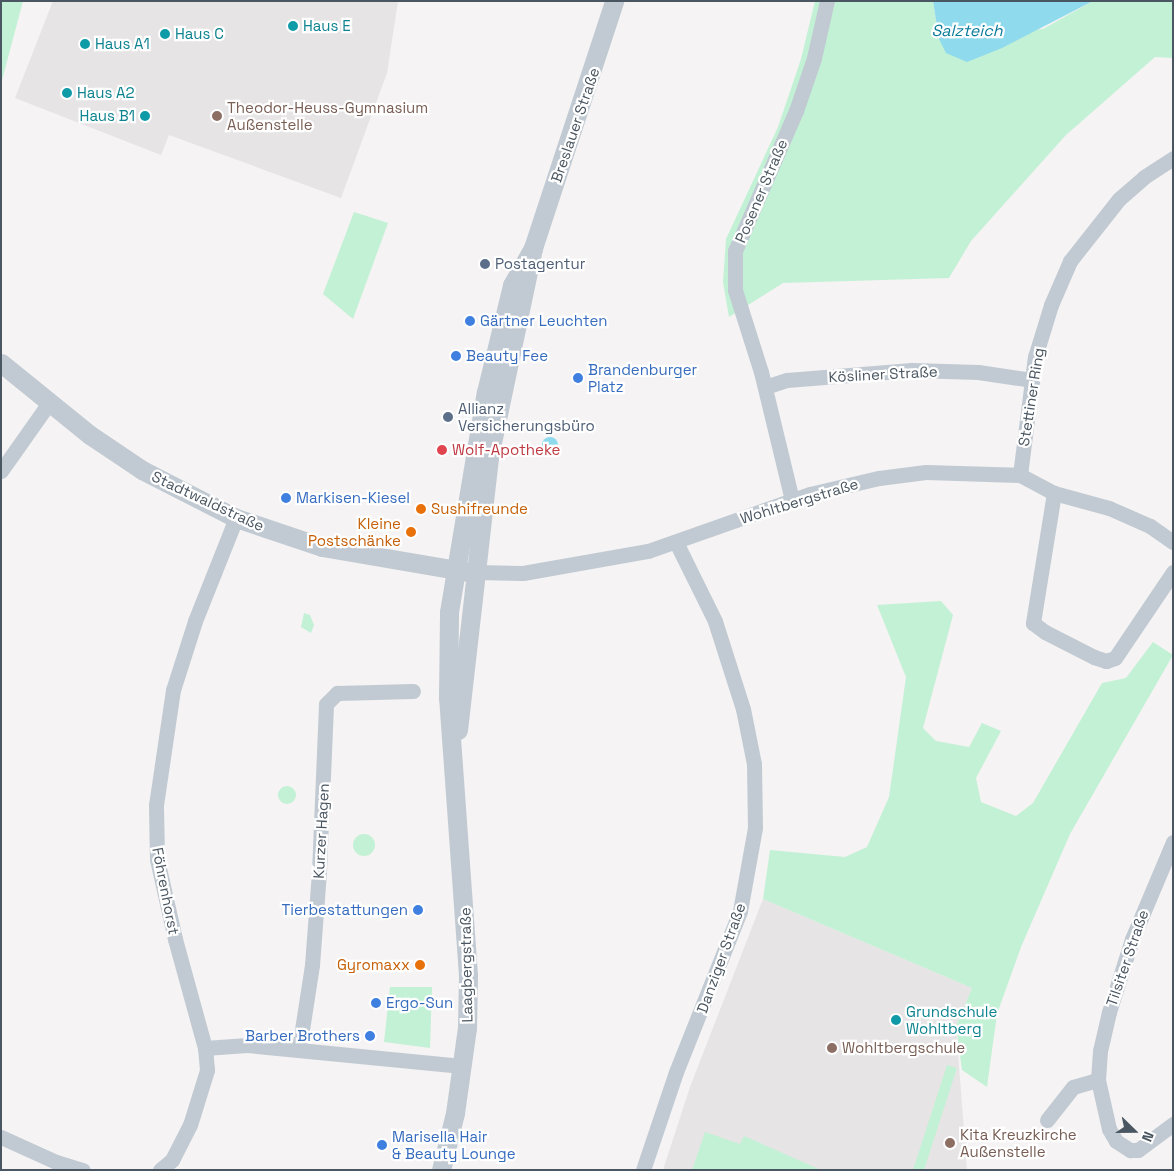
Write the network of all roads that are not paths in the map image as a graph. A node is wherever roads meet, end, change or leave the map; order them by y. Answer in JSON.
{"nodes":[{"id":1,"x":614,"y":1,"type":"edge"},
{"id":2,"x":827,"y":1,"type":"edge"},
{"id":3,"x":1173,"y":158,"type":"edge"},
{"id":4,"x":533,"y":248,"type":"junction"},
{"id":5,"x":1,"y":363,"type":"edge"},
{"id":6,"x":1032,"y":380,"type":"junction"},
{"id":7,"x":764,"y":387,"type":"junction"},
{"id":8,"x":49,"y":403,"type":"junction"},
{"id":9,"x":1,"y":471,"type":"edge"},
{"id":10,"x":1020,"y":475,"type":"junction"},
{"id":11,"x":1054,"y":493,"type":"junction"},
{"id":12,"x":792,"y":500,"type":"junction"},
{"id":13,"x":236,"y":518,"type":"junction"},
{"id":14,"x":676,"y":542,"type":"junction"},
{"id":15,"x":1173,"y":542,"type":"edge"},
{"id":16,"x":456,"y":571,"type":"junction"},
{"id":17,"x":477,"y":572,"type":"junction"},
{"id":18,"x":1173,"y":572,"type":"edge"},
{"id":19,"x":414,"y":691,"type":"dead end"},
{"id":20,"x":454,"y":758,"type":"junction"},
{"id":21,"x":1173,"y":842,"type":"edge"},
{"id":22,"x":205,"y":1048,"type":"junction"},
{"id":23,"x":299,"y":1049,"type":"junction"},
{"id":24,"x":462,"y":1066,"type":"junction"},
{"id":25,"x":1098,"y":1080,"type":"junction"},
{"id":26,"x":1047,"y":1120,"type":"dead end"},
{"id":27,"x":1173,"y":1124,"type":"edge"},
{"id":28,"x":1,"y":1137,"type":"edge"},
{"id":29,"x":82,"y":1170,"type":"edge"},
{"id":30,"x":160,"y":1170,"type":"edge"},
{"id":31,"x":441,"y":1170,"type":"edge"},
{"id":32,"x":643,"y":1170,"type":"edge"}],
"edges":[{"from":1,"to":4,"type":"street","name":"Breslauer Straße"},
{"from":2,"to":7,"type":"street","name":"Posener Straße"},
{"from":3,"to":6,"type":"street","name":"Stettiner Ring"},
{"from":4,"to":16,"type":"street"},
{"from":4,"to":17,"type":"street"},
{"from":5,"to":8,"type":"street","name":"Stadtwaldstraße"},
{"from":6,"to":7,"type":"street","name":"Kösliner Straße"},
{"from":6,"to":10,"type":"street","name":"Stettiner Ring"},
{"from":7,"to":12,"type":"street","name":"Posener Straße"},
{"from":8,"to":9,"type":"street"},
{"from":8,"to":13,"type":"street","name":"Stadtwaldstraße"},
{"from":10,"to":11,"type":"street","name":"Wohltbergstraße"},
{"from":10,"to":12,"type":"street","name":"Wohltbergstraße"},
{"from":11,"to":15,"type":"street","name":"Wohltbergstraße"},
{"from":11,"to":18,"type":"street"},
{"from":12,"to":14,"type":"street","name":"Wohltbergstraße"},
{"from":13,"to":16,"type":"street","name":"Stadtwaldstraße"},
{"from":13,"to":22,"type":"street","name":"Föhrenhorst"},
{"from":14,"to":17,"type":"street","name":"Wohltbergstraße"},
{"from":14,"to":32,"type":"street","name":"Danziger Straße"},
{"from":16,"to":17,"type":"street","name":"Stadtwaldstraße"},
{"from":16,"to":20,"type":"street","name":"Laagbergstraße"},
{"from":17,"to":20,"type":"street","name":"Laagbergstraße"},
{"from":19,"to":23,"type":"street","name":"Kurzer Hagen"},
{"from":20,"to":24,"type":"street","name":"Laagbergstraße"},
{"from":21,"to":25,"type":"street","name":"Tilsiter Straße"},
{"from":22,"to":23,"type":"street"},
{"from":22,"to":30,"type":"street","name":"Föhrenhorst"},
{"from":23,"to":24,"type":"street"},
{"from":24,"to":31,"type":"street","name":"Laagbergstraße"},
{"from":25,"to":26,"type":"street"},
{"from":25,"to":27,"type":"street","name":"Tilsiter Straße"},
{"from":28,"to":29,"type":"street"}]}
